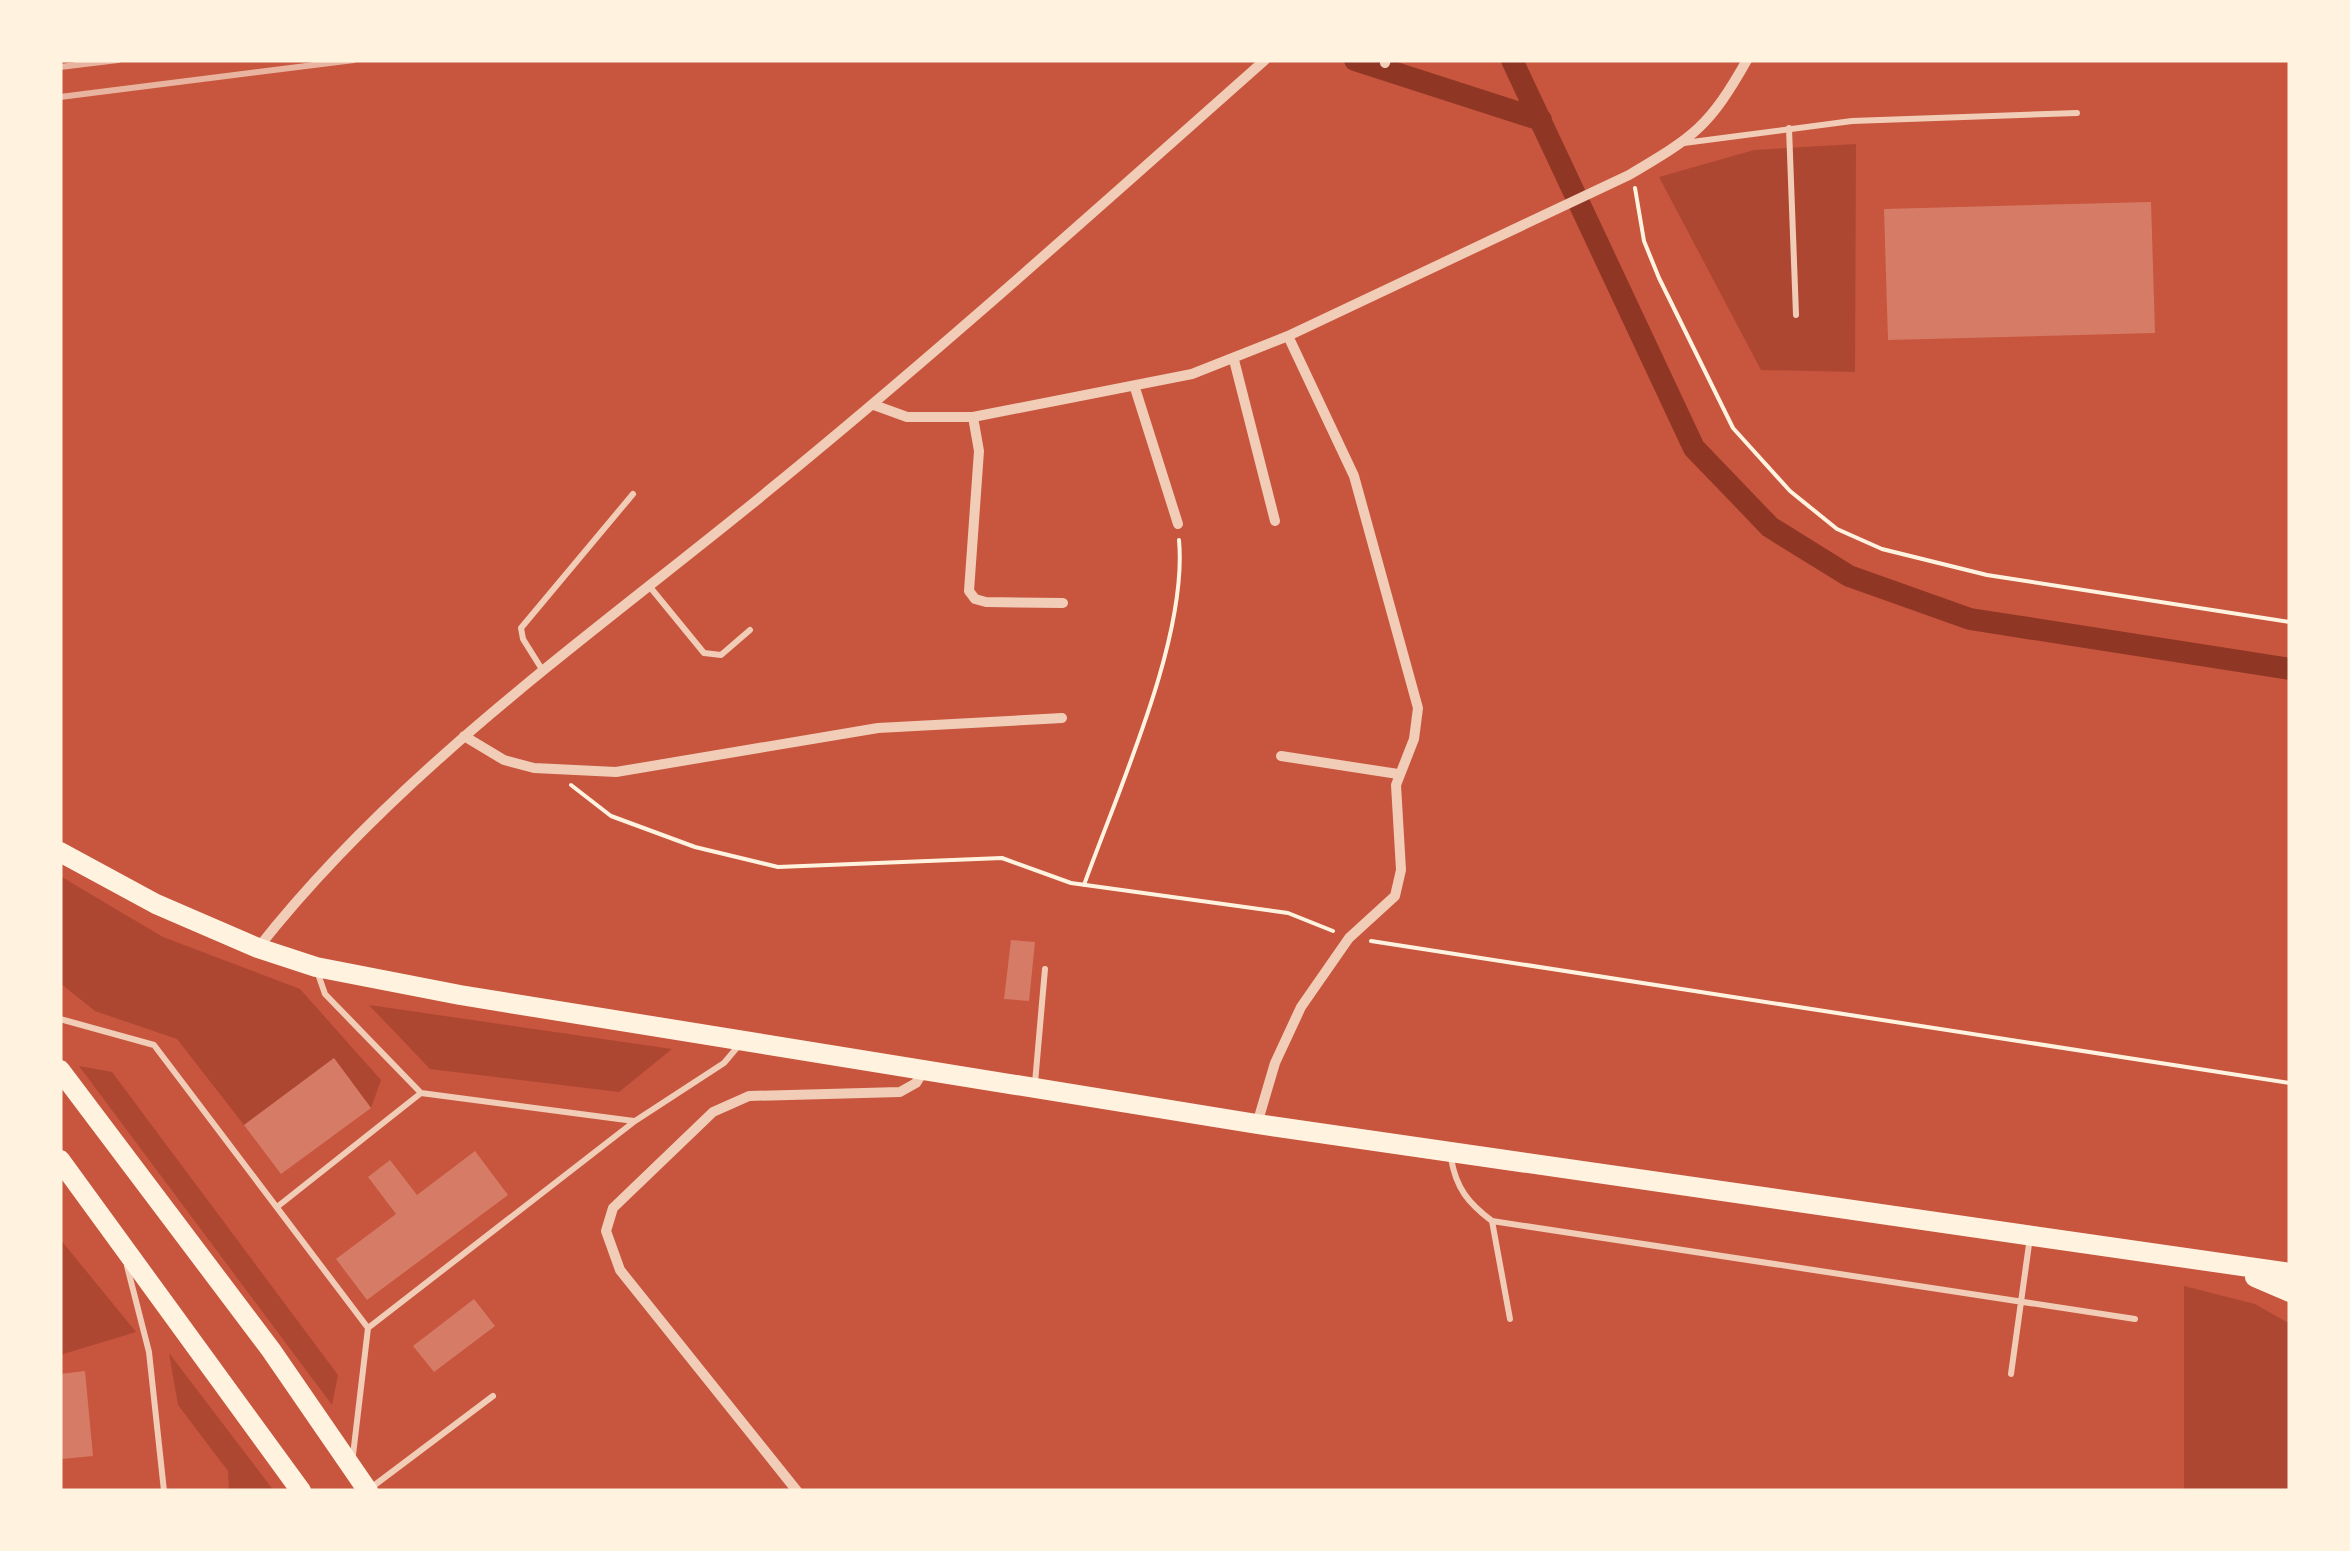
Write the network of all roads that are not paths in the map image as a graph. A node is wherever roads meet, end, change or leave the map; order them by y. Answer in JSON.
{"nodes":[{"id":1,"x":1265,"y":60,"type":"edge"},
{"id":2,"x":1747,"y":60,"type":"edge"},
{"id":3,"x":2077,"y":113,"type":"dead end"},
{"id":4,"x":1789,"y":128,"type":"junction"},
{"id":5,"x":1682,"y":143,"type":"junction"},
{"id":6,"x":1796,"y":316,"type":"dead end"},
{"id":7,"x":1288,"y":336,"type":"junction"},
{"id":8,"x":1234,"y":360,"type":"junction"},
{"id":9,"x":1135,"y":388,"type":"junction"},
{"id":10,"x":874,"y":405,"type":"junction"},
{"id":11,"x":973,"y":417,"type":"junction"},
{"id":12,"x":633,"y":494,"type":"dead end"},
{"id":13,"x":1275,"y":521,"type":"dead end"},
{"id":14,"x":1178,"y":524,"type":"road end"},
{"id":15,"x":650,"y":587,"type":"junction"},
{"id":16,"x":1064,"y":603,"type":"dead end"},
{"id":17,"x":750,"y":630,"type":"dead end"},
{"id":18,"x":544,"y":672,"type":"junction"},
{"id":19,"x":1062,"y":718,"type":"dead end"},
{"id":20,"x":464,"y":736,"type":"junction"},
{"id":21,"x":1281,"y":756,"type":"dead end"},
{"id":22,"x":1398,"y":774,"type":"junction"},
{"id":23,"x":60,"y":852,"type":"edge"},
{"id":24,"x":258,"y":948,"type":"junction"},
{"id":25,"x":316,"y":967,"type":"junction"},
{"id":26,"x":1045,"y":968,"type":"dead end"},
{"id":27,"x":60,"y":1019,"type":"edge"},
{"id":28,"x":742,"y":1042,"type":"junction"},
{"id":29,"x":60,"y":1070,"type":"edge"},
{"id":30,"x":923,"y":1072,"type":"junction"},
{"id":31,"x":1034,"y":1089,"type":"junction"},
{"id":32,"x":421,"y":1094,"type":"junction"},
{"id":33,"x":636,"y":1122,"type":"junction"},
{"id":34,"x":1257,"y":1124,"type":"junction"},
{"id":35,"x":1450,"y":1152,"type":"junction"},
{"id":36,"x":60,"y":1160,"type":"edge"},
{"id":37,"x":276,"y":1207,"type":"junction"},
{"id":38,"x":1492,"y":1221,"type":"junction"},
{"id":39,"x":2030,"y":1236,"type":"junction"},
{"id":40,"x":119,"y":1241,"type":"junction"},
{"id":41,"x":2202,"y":1261,"type":"junction"},
{"id":42,"x":2290,"y":1274,"type":"edge"},
{"id":43,"x":2290,"y":1292,"type":"edge"},
{"id":44,"x":2020,"y":1298,"type":"junction"},
{"id":45,"x":1510,"y":1319,"type":"dead end"},
{"id":46,"x":2135,"y":1319,"type":"dead end"},
{"id":47,"x":368,"y":1328,"type":"junction"},
{"id":48,"x":2011,"y":1374,"type":"dead end"},
{"id":49,"x":493,"y":1396,"type":"dead end"},
{"id":50,"x":351,"y":1467,"type":"junction"},
{"id":51,"x":164,"y":1491,"type":"edge"},
{"id":52,"x":301,"y":1491,"type":"edge"},
{"id":53,"x":368,"y":1491,"type":"edge"},
{"id":54,"x":797,"y":1491,"type":"edge"}],
"edges":[{"from":1,"to":10,"type":"street"},
{"from":2,"to":5,"type":"street"},
{"from":3,"to":4,"type":"lane"},
{"from":4,"to":5,"type":"lane"},
{"from":4,"to":6,"type":"lane"},
{"from":5,"to":7,"type":"street"},
{"from":7,"to":8,"type":"street"},
{"from":7,"to":22,"type":"street"},
{"from":8,"to":9,"type":"street"},
{"from":8,"to":13,"type":"street"},
{"from":9,"to":11,"type":"street"},
{"from":9,"to":14,"type":"street"},
{"from":10,"to":11,"type":"street"},
{"from":10,"to":15,"type":"street"},
{"from":11,"to":16,"type":"street"},
{"from":12,"to":18,"type":"lane"},
{"from":15,"to":17,"type":"lane"},
{"from":15,"to":18,"type":"street"},
{"from":18,"to":20,"type":"street"},
{"from":19,"to":20,"type":"street"},
{"from":20,"to":24,"type":"street"},
{"from":21,"to":22,"type":"street"},
{"from":22,"to":34,"type":"street"},
{"from":23,"to":24,"type":"highway"},
{"from":24,"to":25,"type":"highway"},
{"from":25,"to":28,"type":"highway"},
{"from":25,"to":32,"type":"lane"},
{"from":26,"to":31,"type":"lane"},
{"from":27,"to":37,"type":"lane"},
{"from":28,"to":30,"type":"highway"},
{"from":28,"to":33,"type":"lane"},
{"from":29,"to":50,"type":"highway"},
{"from":30,"to":31,"type":"highway"},
{"from":30,"to":54,"type":"street"},
{"from":31,"to":34,"type":"highway"},
{"from":32,"to":33,"type":"lane"},
{"from":32,"to":37,"type":"lane"},
{"from":33,"to":47,"type":"lane"},
{"from":34,"to":35,"type":"highway"},
{"from":35,"to":38,"type":"lane"},
{"from":35,"to":39,"type":"highway"},
{"from":36,"to":40,"type":"highway"},
{"from":37,"to":47,"type":"lane"},
{"from":38,"to":44,"type":"lane"},
{"from":38,"to":45,"type":"lane"},
{"from":39,"to":41,"type":"highway"},
{"from":39,"to":44,"type":"lane"},
{"from":40,"to":51,"type":"lane"},
{"from":40,"to":52,"type":"highway"},
{"from":41,"to":42,"type":"highway"},
{"from":41,"to":43,"type":"highway"},
{"from":44,"to":46,"type":"lane"},
{"from":44,"to":48,"type":"lane"},
{"from":47,"to":50,"type":"lane"},
{"from":49,"to":53,"type":"lane"},
{"from":50,"to":53,"type":"highway"}]}
